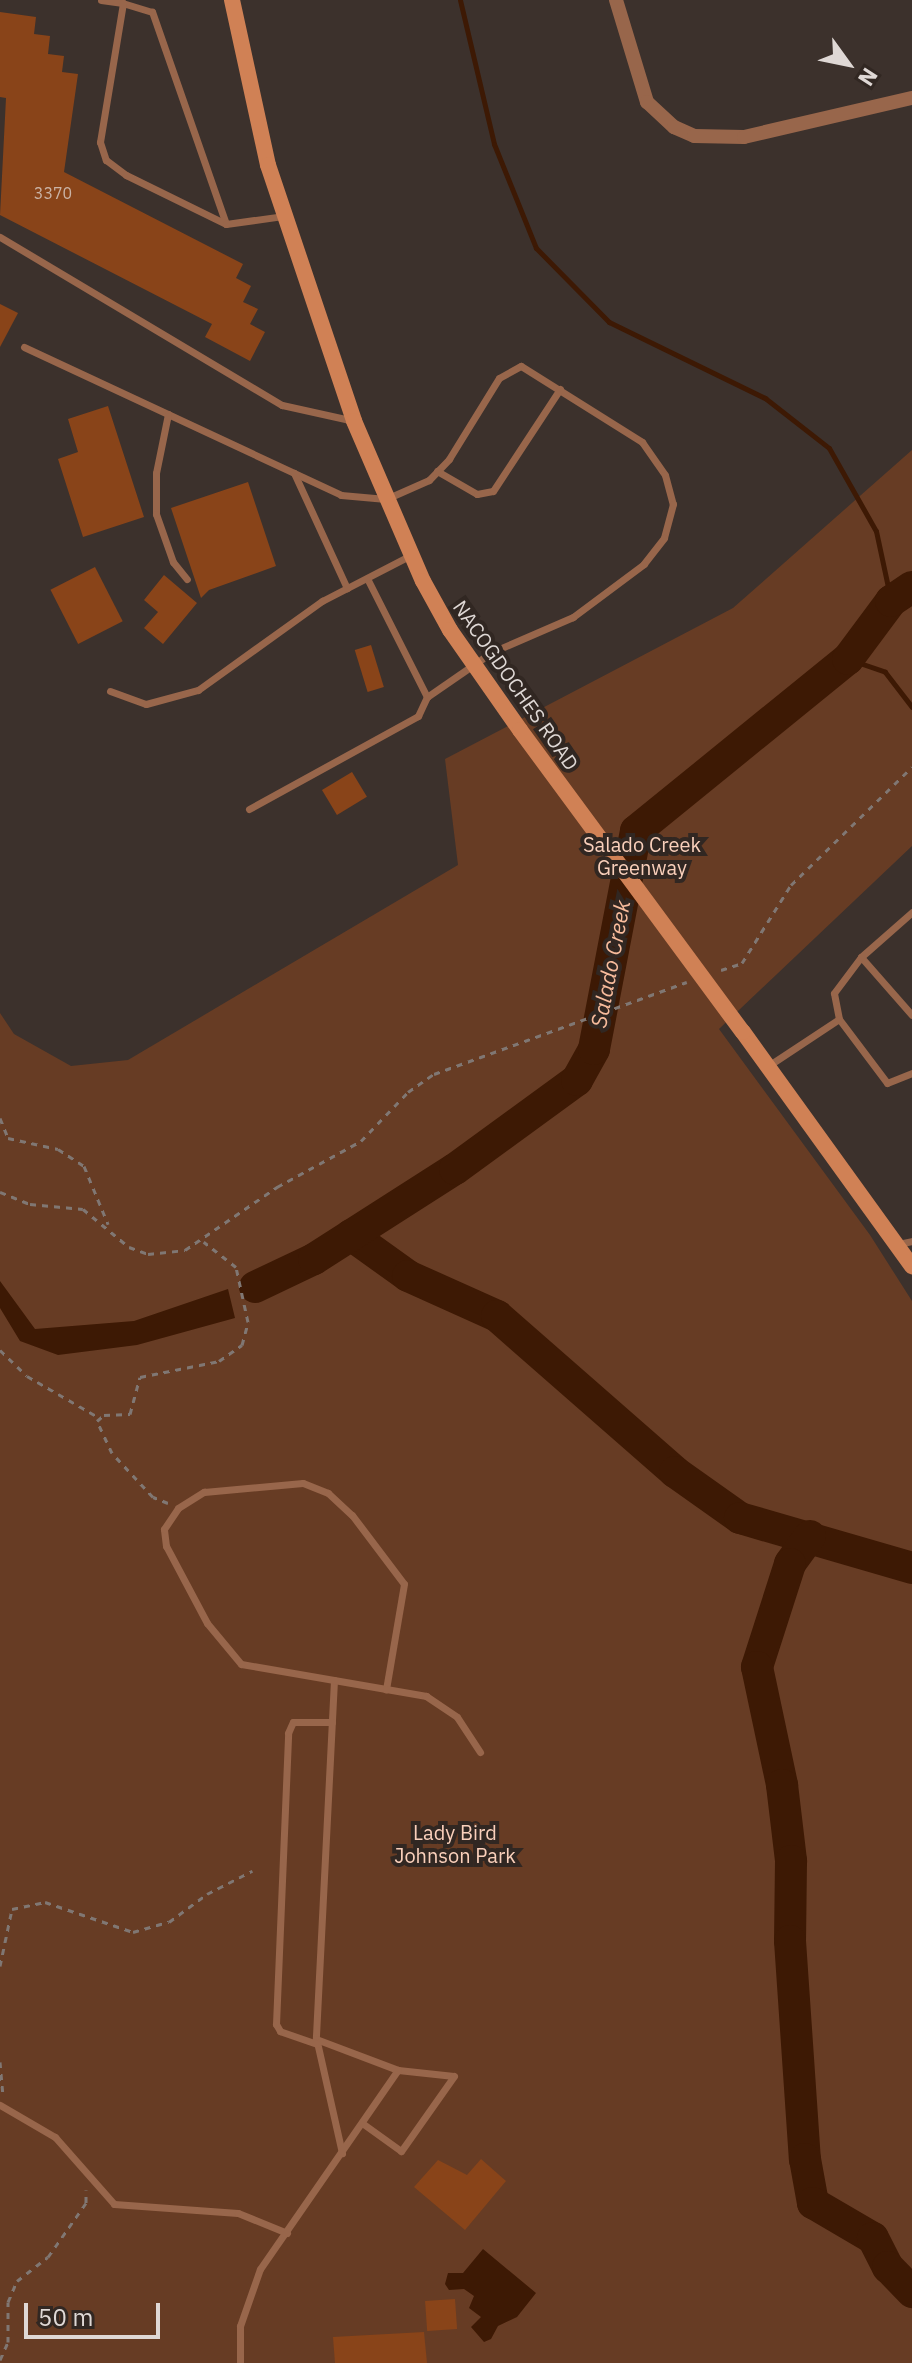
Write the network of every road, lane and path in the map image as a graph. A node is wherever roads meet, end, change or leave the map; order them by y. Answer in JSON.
{"nodes":[{"id":1,"x":101,"y":0,"type":"edge"},
{"id":2,"x":232,"y":0,"type":"edge"},
{"id":3,"x":616,"y":0,"type":"edge"},
{"id":4,"x":123,"y":3,"type":"junction"},
{"id":5,"x":912,"y":98,"type":"edge"},
{"id":6,"x":284,"y":216,"type":"junction"},
{"id":7,"x":226,"y":224,"type":"junction"},
{"id":8,"x":0,"y":237,"type":"edge"},
{"id":9,"x":24,"y":347,"type":"dead end"},
{"id":10,"x":560,"y":389,"type":"junction"},
{"id":11,"x":168,"y":414,"type":"junction"},
{"id":12,"x":354,"y":421,"type":"junction"},
{"id":13,"x":437,"y":471,"type":"junction"},
{"id":14,"x":294,"y":473,"type":"junction"},
{"id":15,"x":386,"y":499,"type":"junction"},
{"id":16,"x":411,"y":555,"type":"junction"},
{"id":17,"x":367,"y":578,"type":"junction"},
{"id":18,"x":187,"y":579,"type":"dead end"},
{"id":19,"x":347,"y":588,"type":"junction"},
{"id":20,"x":474,"y":666,"type":"junction"},
{"id":21,"x":110,"y":691,"type":"dead end"},
{"id":22,"x":427,"y":697,"type":"junction"},
{"id":23,"x":912,"y":767,"type":"edge"},
{"id":24,"x":249,"y":809,"type":"dead end"},
{"id":25,"x":912,"y":912,"type":"edge"},
{"id":26,"x":861,"y":957,"type":"junction"},
{"id":27,"x":713,"y":973,"type":"dead end"},
{"id":28,"x":698,"y":978,"type":"dead end"},
{"id":29,"x":912,"y":1015,"type":"edge"},
{"id":30,"x":839,"y":1019,"type":"junction"},
{"id":31,"x":768,"y":1066,"type":"junction"},
{"id":32,"x":912,"y":1073,"type":"edge"},
{"id":33,"x":0,"y":1118,"type":"edge"},
{"id":34,"x":0,"y":1192,"type":"edge"},
{"id":35,"x":109,"y":1227,"type":"junction"},
{"id":36,"x":204,"y":1242,"type":"junction"},
{"id":37,"x":905,"y":1243,"type":"edge"},
{"id":38,"x":912,"y":1266,"type":"edge"},
{"id":39,"x":0,"y":1350,"type":"edge"},
{"id":40,"x":99,"y":1418,"type":"junction"},
{"id":41,"x":178,"y":1508,"type":"junction"},
{"id":42,"x":334,"y":1680,"type":"junction"},
{"id":43,"x":386,"y":1689,"type":"junction"},
{"id":44,"x":332,"y":1722,"type":"junction"},
{"id":45,"x":480,"y":1752,"type":"dead end"},
{"id":46,"x":252,"y":1871,"type":"dead end"},
{"id":47,"x":0,"y":1966,"type":"edge"},
{"id":48,"x":316,"y":2041,"type":"junction"},
{"id":49,"x":0,"y":2062,"type":"edge"},
{"id":50,"x":398,"y":2070,"type":"junction"},
{"id":51,"x":2,"y":2106,"type":"edge"},
{"id":52,"x":362,"y":2123,"type":"junction"},
{"id":53,"x":342,"y":2153,"type":"junction"},
{"id":54,"x":87,"y":2173,"type":"junction"},
{"id":55,"x":287,"y":2233,"type":"junction"},
{"id":56,"x":0,"y":2360,"type":"edge"},
{"id":57,"x":240,"y":2363,"type":"edge"}],
"edges":[{"from":1,"to":4,"type":"lane"},
{"from":2,"to":6,"type":"main road","name":"NACOGDOCHES ROAD"},
{"from":3,"to":5,"type":"street"},
{"from":4,"to":7,"type":"lane"},
{"from":4,"to":7,"type":"lane"},
{"from":6,"to":7,"type":"lane"},
{"from":6,"to":12,"type":"main road","name":"NACOGDOCHES ROAD"},
{"from":8,"to":12,"type":"lane"},
{"from":9,"to":11,"type":"lane"},
{"from":10,"to":13,"type":"lane"},
{"from":10,"to":13,"type":"lane"},
{"from":10,"to":20,"type":"lane"},
{"from":11,"to":14,"type":"lane"},
{"from":11,"to":18,"type":"lane"},
{"from":12,"to":15,"type":"main road","name":"NACOGDOCHES ROAD"},
{"from":13,"to":15,"type":"lane"},
{"from":14,"to":15,"type":"lane"},
{"from":14,"to":19,"type":"lane"},
{"from":15,"to":16,"type":"main road","name":"NACOGDOCHES ROAD"},
{"from":16,"to":17,"type":"lane"},
{"from":16,"to":20,"type":"main road","name":"NACOGDOCHES ROAD"},
{"from":17,"to":19,"type":"lane"},
{"from":17,"to":22,"type":"lane"},
{"from":19,"to":21,"type":"lane"},
{"from":20,"to":22,"type":"lane"},
{"from":20,"to":31,"type":"main road","name":"NACOGDOCHES ROAD","bridge":true},
{"from":22,"to":24,"type":"lane"},
{"from":23,"to":27,"type":"path"},
{"from":25,"to":26,"type":"lane"},
{"from":26,"to":29,"type":"lane"},
{"from":26,"to":30,"type":"lane"},
{"from":28,"to":36,"type":"path"},
{"from":30,"to":31,"type":"lane"},
{"from":30,"to":32,"type":"lane"},
{"from":31,"to":37,"type":"main road","name":"NACOGDOCHES ROAD"},
{"from":33,"to":35,"type":"path"},
{"from":34,"to":35,"type":"path"},
{"from":35,"to":36,"type":"path"},
{"from":36,"to":40,"type":"path"},
{"from":37,"to":38,"type":"main road","name":"NACOGDOCHES ROAD"},
{"from":39,"to":40,"type":"path"},
{"from":40,"to":41,"type":"path"},
{"from":41,"to":42,"type":"lane"},
{"from":41,"to":43,"type":"lane"},
{"from":42,"to":43,"type":"lane"},
{"from":42,"to":44,"type":"lane"},
{"from":43,"to":45,"type":"lane"},
{"from":44,"to":48,"type":"lane"},
{"from":44,"to":48,"type":"lane"},
{"from":46,"to":47,"type":"path"},
{"from":48,"to":50,"type":"lane"},
{"from":48,"to":53,"type":"lane"},
{"from":49,"to":51,"type":"path"},
{"from":50,"to":52,"type":"lane"},
{"from":50,"to":52,"type":"lane"},
{"from":51,"to":54,"type":"lane"},
{"from":52,"to":53,"type":"lane"},
{"from":53,"to":55,"type":"lane"},
{"from":54,"to":55,"type":"lane"},
{"from":54,"to":56,"type":"path"},
{"from":55,"to":57,"type":"lane"}]}
